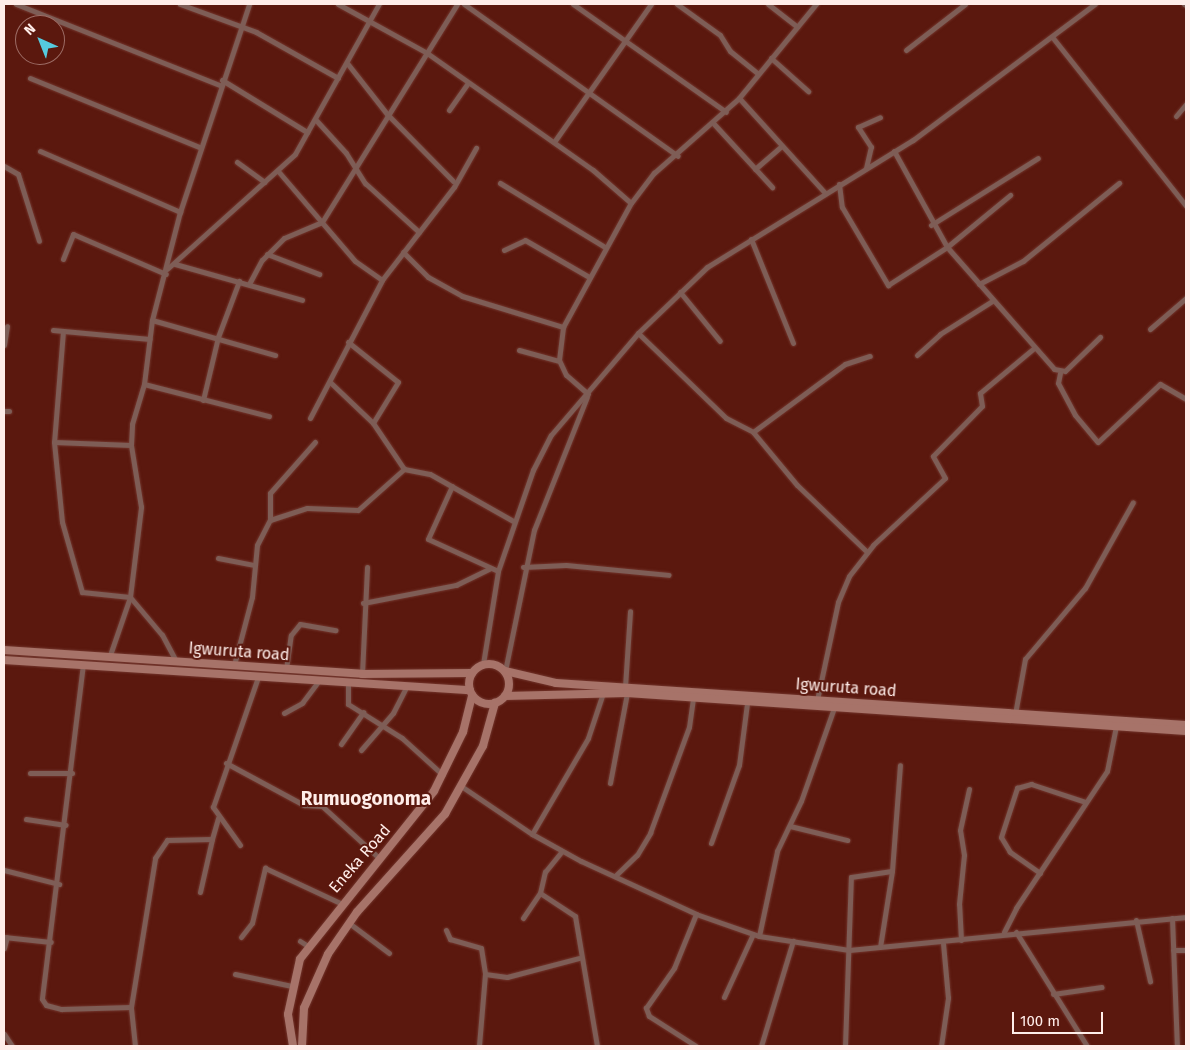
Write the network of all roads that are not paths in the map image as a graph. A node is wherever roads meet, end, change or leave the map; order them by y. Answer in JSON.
{"nodes":[{"id":1,"x":16,"y":4,"type":"edge"},
{"id":2,"x":180,"y":4,"type":"edge"},
{"id":3,"x":249,"y":4,"type":"edge"},
{"id":4,"x":338,"y":4,"type":"edge"},
{"id":5,"x":379,"y":4,"type":"edge"},
{"id":6,"x":457,"y":4,"type":"edge"},
{"id":7,"x":464,"y":4,"type":"edge"},
{"id":8,"x":573,"y":4,"type":"edge"},
{"id":9,"x":651,"y":4,"type":"edge"},
{"id":10,"x":677,"y":4,"type":"edge"},
{"id":11,"x":768,"y":4,"type":"edge"},
{"id":12,"x":816,"y":4,"type":"edge"},
{"id":13,"x":964,"y":4,"type":"edge"},
{"id":14,"x":1092,"y":4,"type":"edge"},
{"id":15,"x":371,"y":18,"type":"junction"},
{"id":16,"x":241,"y":26,"type":"junction"},
{"id":17,"x":797,"y":27,"type":"junction"},
{"id":18,"x":1053,"y":38,"type":"junction"},
{"id":19,"x":627,"y":40,"type":"junction"},
{"id":20,"x":906,"y":50,"type":"dead end"},
{"id":21,"x":427,"y":53,"type":"junction"},
{"id":22,"x":771,"y":58,"type":"junction"},
{"id":23,"x":347,"y":63,"type":"junction"},
{"id":24,"x":758,"y":74,"type":"junction"},
{"id":25,"x":30,"y":78,"type":"dead end"},
{"id":26,"x":338,"y":78,"type":"junction"},
{"id":27,"x":221,"y":83,"type":"junction"},
{"id":28,"x":466,"y":84,"type":"junction"},
{"id":29,"x":808,"y":91,"type":"dead end"},
{"id":30,"x":590,"y":93,"type":"junction"},
{"id":31,"x":739,"y":98,"type":"junction"},
{"id":32,"x":1186,"y":104,"type":"edge"},
{"id":33,"x":449,"y":110,"type":"dead end"},
{"id":34,"x":726,"y":112,"type":"junction"},
{"id":35,"x":387,"y":114,"type":"junction"},
{"id":36,"x":1176,"y":116,"type":"dead end"},
{"id":37,"x":880,"y":117,"type":"dead end"},
{"id":38,"x":314,"y":119,"type":"junction"},
{"id":39,"x":714,"y":124,"type":"junction"},
{"id":40,"x":307,"y":132,"type":"junction"},
{"id":41,"x":554,"y":142,"type":"junction"},
{"id":42,"x":781,"y":146,"type":"junction"},
{"id":43,"x":199,"y":147,"type":"junction"},
{"id":44,"x":476,"y":148,"type":"dead end"},
{"id":45,"x":40,"y":150,"type":"dead end"},
{"id":46,"x":894,"y":151,"type":"junction"},
{"id":47,"x":678,"y":156,"type":"junction"},
{"id":48,"x":1038,"y":158,"type":"dead end"},
{"id":49,"x":237,"y":162,"type":"dead end"},
{"id":50,"x":4,"y":166,"type":"edge"},
{"id":51,"x":866,"y":168,"type":"junction"},
{"id":52,"x":755,"y":169,"type":"junction"},
{"id":53,"x":357,"y":170,"type":"junction"},
{"id":54,"x":278,"y":171,"type":"junction"},
{"id":55,"x":453,"y":181,"type":"junction"},
{"id":56,"x":265,"y":182,"type":"junction"},
{"id":57,"x":500,"y":183,"type":"dead end"},
{"id":58,"x":1119,"y":183,"type":"dead end"},
{"id":59,"x":839,"y":184,"type":"junction"},
{"id":60,"x":772,"y":187,"type":"dead end"},
{"id":61,"x":825,"y":193,"type":"junction"},
{"id":62,"x":1010,"y":195,"type":"dead end"},
{"id":63,"x":631,"y":203,"type":"junction"},
{"id":64,"x":1186,"y":206,"type":"edge"},
{"id":65,"x":180,"y":212,"type":"junction"},
{"id":66,"x":322,"y":222,"type":"junction"},
{"id":67,"x":931,"y":225,"type":"junction"},
{"id":68,"x":419,"y":232,"type":"junction"},
{"id":69,"x":751,"y":239,"type":"junction"},
{"id":70,"x":38,"y":241,"type":"dead end"},
{"id":71,"x":606,"y":247,"type":"junction"},
{"id":72,"x":947,"y":247,"type":"junction"},
{"id":73,"x":504,"y":250,"type":"dead end"},
{"id":74,"x":403,"y":252,"type":"junction"},
{"id":75,"x":267,"y":254,"type":"junction"},
{"id":76,"x":62,"y":259,"type":"dead end"},
{"id":77,"x":174,"y":264,"type":"junction"},
{"id":78,"x":166,"y":271,"type":"junction"},
{"id":79,"x":319,"y":274,"type":"dead end"},
{"id":80,"x":589,"y":277,"type":"junction"},
{"id":81,"x":382,"y":280,"type":"junction"},
{"id":82,"x":239,"y":281,"type":"junction"},
{"id":83,"x":249,"y":284,"type":"junction"},
{"id":84,"x":979,"y":284,"type":"junction"},
{"id":85,"x":680,"y":292,"type":"junction"},
{"id":86,"x":1186,"y":298,"type":"edge"},
{"id":87,"x":302,"y":300,"type":"dead end"},
{"id":88,"x":992,"y":301,"type":"junction"},
{"id":89,"x":152,"y":320,"type":"junction"},
{"id":90,"x":7,"y":326,"type":"dead end"},
{"id":91,"x":563,"y":328,"type":"junction"},
{"id":92,"x":1150,"y":328,"type":"dead end"},
{"id":93,"x":53,"y":330,"type":"dead end"},
{"id":94,"x":63,"y":331,"type":"junction"},
{"id":95,"x":638,"y":333,"type":"junction"},
{"id":96,"x":218,"y":337,"type":"junction"},
{"id":97,"x":1100,"y":337,"type":"dead end"},
{"id":98,"x":150,"y":339,"type":"junction"},
{"id":99,"x":720,"y":341,"type":"dead end"},
{"id":100,"x":348,"y":342,"type":"junction"},
{"id":101,"x":793,"y":343,"type":"dead end"},
{"id":102,"x":4,"y":346,"type":"edge"},
{"id":103,"x":1034,"y":348,"type":"junction"},
{"id":104,"x":519,"y":350,"type":"dead end"},
{"id":105,"x":275,"y":355,"type":"dead end"},
{"id":106,"x":917,"y":355,"type":"dead end"},
{"id":107,"x":870,"y":356,"type":"dead end"},
{"id":108,"x":560,"y":362,"type":"junction"},
{"id":109,"x":1060,"y":373,"type":"junction"},
{"id":110,"x":331,"y":383,"type":"junction"},
{"id":111,"x":144,"y":384,"type":"junction"},
{"id":112,"x":588,"y":394,"type":"junction"},
{"id":113,"x":1186,"y":399,"type":"edge"},
{"id":114,"x":203,"y":400,"type":"junction"},
{"id":115,"x":269,"y":416,"type":"dead end"},
{"id":116,"x":310,"y":418,"type":"dead end"},
{"id":117,"x":373,"y":423,"type":"junction"},
{"id":118,"x":753,"y":432,"type":"junction"},
{"id":119,"x":54,"y":442,"type":"junction"},
{"id":120,"x":315,"y":442,"type":"dead end"},
{"id":121,"x":131,"y":445,"type":"junction"},
{"id":122,"x":404,"y":469,"type":"junction"},
{"id":123,"x":452,"y":486,"type":"junction"},
{"id":124,"x":1133,"y":502,"type":"dead end"},
{"id":125,"x":270,"y":520,"type":"junction"},
{"id":126,"x":512,"y":521,"type":"junction"},
{"id":127,"x":867,"y":552,"type":"junction"},
{"id":128,"x":218,"y":558,"type":"dead end"},
{"id":129,"x":253,"y":565,"type":"junction"},
{"id":130,"x":523,"y":566,"type":"junction"},
{"id":131,"x":367,"y":567,"type":"dead end"},
{"id":132,"x":489,"y":569,"type":"junction"},
{"id":133,"x":498,"y":571,"type":"junction"},
{"id":134,"x":669,"y":575,"type":"dead end"},
{"id":135,"x":130,"y":596,"type":"junction"},
{"id":136,"x":363,"y":603,"type":"junction"},
{"id":137,"x":630,"y":611,"type":"dead end"},
{"id":138,"x":335,"y":630,"type":"dead end"},
{"id":139,"x":4,"y":650,"type":"edge"},
{"id":140,"x":110,"y":655,"type":"junction"},
{"id":141,"x":4,"y":660,"type":"edge"},
{"id":142,"x":176,"y":661,"type":"junction"},
{"id":143,"x":83,"y":663,"type":"junction"},
{"id":144,"x":483,"y":664,"type":"junction"},
{"id":145,"x":234,"y":665,"type":"junction"},
{"id":146,"x":286,"y":669,"type":"junction"},
{"id":147,"x":504,"y":671,"type":"junction"},
{"id":148,"x":472,"y":673,"type":"junction"},
{"id":149,"x":362,"y":674,"type":"junction"},
{"id":150,"x":258,"y":677,"type":"junction"},
{"id":151,"x":320,"y":679,"type":"junction"},
{"id":152,"x":348,"y":681,"type":"junction"},
{"id":153,"x":408,"y":685,"type":"junction"},
{"id":154,"x":626,"y":690,"type":"junction"},
{"id":155,"x":471,"y":692,"type":"junction"},
{"id":156,"x":604,"y":693,"type":"junction"},
{"id":157,"x":505,"y":696,"type":"junction"},
{"id":158,"x":694,"y":699,"type":"junction"},
{"id":159,"x":818,"y":700,"type":"junction"},
{"id":160,"x":495,"y":703,"type":"junction"},
{"id":161,"x":747,"y":703,"type":"junction"},
{"id":162,"x":834,"y":708,"type":"junction"},
{"id":163,"x":363,"y":712,"type":"junction"},
{"id":164,"x":284,"y":713,"type":"dead end"},
{"id":165,"x":1015,"y":714,"type":"junction"},
{"id":166,"x":383,"y":724,"type":"junction"},
{"id":167,"x":1186,"y":724,"type":"edge"},
{"id":168,"x":1116,"y":726,"type":"junction"},
{"id":169,"x":1186,"y":731,"type":"edge"},
{"id":170,"x":341,"y":744,"type":"dead end"},
{"id":171,"x":360,"y":750,"type":"dead end"},
{"id":172,"x":226,"y":763,"type":"junction"},
{"id":173,"x":900,"y":765,"type":"dead end"},
{"id":174,"x":30,"y":773,"type":"dead end"},
{"id":175,"x":72,"y":773,"type":"junction"},
{"id":176,"x":443,"y":775,"type":"junction"},
{"id":177,"x":610,"y":783,"type":"dead end"},
{"id":178,"x":461,"y":786,"type":"junction"},
{"id":179,"x":969,"y":789,"type":"dead end"},
{"id":180,"x":1085,"y":802,"type":"junction"},
{"id":181,"x":218,"y":818,"type":"junction"},
{"id":182,"x":26,"y":819,"type":"dead end"},
{"id":183,"x":66,"y":825,"type":"junction"},
{"id":184,"x":790,"y":826,"type":"junction"},
{"id":185,"x":532,"y":834,"type":"junction"},
{"id":186,"x":212,"y":839,"type":"junction"},
{"id":187,"x":847,"y":840,"type":"dead end"},
{"id":188,"x":711,"y":843,"type":"dead end"},
{"id":189,"x":240,"y":845,"type":"dead end"},
{"id":190,"x":562,"y":850,"type":"junction"},
{"id":191,"x":379,"y":858,"type":"junction"},
{"id":192,"x":4,"y":870,"type":"edge"},
{"id":193,"x":892,"y":871,"type":"junction"},
{"id":194,"x":1040,"y":873,"type":"junction"},
{"id":195,"x":615,"y":876,"type":"junction"},
{"id":196,"x":59,"y":884,"type":"junction"},
{"id":197,"x":200,"y":892,"type":"dead end"},
{"id":198,"x":540,"y":893,"type":"junction"},
{"id":199,"x":340,"y":903,"type":"junction"},
{"id":200,"x":696,"y":914,"type":"junction"},
{"id":201,"x":1186,"y":916,"type":"edge"},
{"id":202,"x":523,"y":918,"type":"dead end"},
{"id":203,"x":1172,"y":918,"type":"junction"},
{"id":204,"x":1136,"y":920,"type":"junction"},
{"id":205,"x":349,"y":923,"type":"junction"},
{"id":206,"x":446,"y":930,"type":"dead end"},
{"id":207,"x":1004,"y":932,"type":"junction"},
{"id":208,"x":1016,"y":932,"type":"junction"},
{"id":209,"x":753,"y":934,"type":"junction"},
{"id":210,"x":759,"y":936,"type":"junction"},
{"id":211,"x":5,"y":937,"type":"edge"},
{"id":212,"x":242,"y":937,"type":"dead end"},
{"id":213,"x":961,"y":940,"type":"junction"},
{"id":214,"x":300,"y":941,"type":"dead end"},
{"id":215,"x":793,"y":941,"type":"junction"},
{"id":216,"x":51,"y":942,"type":"junction"},
{"id":217,"x":942,"y":943,"type":"junction"},
{"id":218,"x":308,"y":946,"type":"junction"},
{"id":219,"x":880,"y":947,"type":"junction"},
{"id":220,"x":4,"y":948,"type":"edge"},
{"id":221,"x":849,"y":950,"type":"junction"},
{"id":222,"x":1173,"y":950,"type":"junction"},
{"id":223,"x":1186,"y":950,"type":"edge"},
{"id":224,"x":388,"y":953,"type":"dead end"},
{"id":225,"x":579,"y":958,"type":"junction"},
{"id":226,"x":235,"y":974,"type":"dead end"},
{"id":227,"x":485,"y":974,"type":"junction"},
{"id":228,"x":1150,"y":981,"type":"dead end"},
{"id":229,"x":292,"y":986,"type":"junction"},
{"id":230,"x":1102,"y":987,"type":"dead end"},
{"id":231,"x":1053,"y":994,"type":"junction"},
{"id":232,"x":724,"y":997,"type":"dead end"},
{"id":233,"x":132,"y":1007,"type":"junction"},
{"id":234,"x":4,"y":1034,"type":"edge"},
{"id":235,"x":12,"y":1046,"type":"edge"},
{"id":236,"x":135,"y":1046,"type":"edge"},
{"id":237,"x":293,"y":1046,"type":"edge"},
{"id":238,"x":302,"y":1046,"type":"edge"},
{"id":239,"x":479,"y":1046,"type":"edge"},
{"id":240,"x":596,"y":1046,"type":"edge"},
{"id":241,"x":696,"y":1046,"type":"edge"},
{"id":242,"x":761,"y":1046,"type":"edge"},
{"id":243,"x":846,"y":1046,"type":"edge"},
{"id":244,"x":941,"y":1046,"type":"edge"},
{"id":245,"x":1087,"y":1046,"type":"edge"},
{"id":246,"x":1177,"y":1046,"type":"edge"}],
"edges":[{"from":1,"to":27,"type":"street"},
{"from":2,"to":16,"type":"street"},
{"from":3,"to":16,"type":"street"},
{"from":4,"to":15,"type":"street"},
{"from":5,"to":15,"type":"street"},
{"from":6,"to":21,"type":"street"},
{"from":7,"to":30,"type":"street"},
{"from":8,"to":19,"type":"street"},
{"from":9,"to":19,"type":"street"},
{"from":10,"to":24,"type":"street"},
{"from":11,"to":17,"type":"street"},
{"from":12,"to":17,"type":"street"},
{"from":13,"to":20,"type":"street"},
{"from":14,"to":18,"type":"street"},
{"from":15,"to":21,"type":"street"},
{"from":15,"to":23,"type":"street"},
{"from":16,"to":26,"type":"street"},
{"from":16,"to":27,"type":"street"},
{"from":17,"to":22,"type":"street"},
{"from":18,"to":46,"type":"street"},
{"from":18,"to":64,"type":"street"},
{"from":19,"to":30,"type":"street"},
{"from":19,"to":34,"type":"street"},
{"from":21,"to":28,"type":"street"},
{"from":21,"to":35,"type":"street"},
{"from":22,"to":24,"type":"street"},
{"from":22,"to":29,"type":"street"},
{"from":23,"to":26,"type":"street"},
{"from":23,"to":35,"type":"street"},
{"from":24,"to":31,"type":"street"},
{"from":25,"to":43,"type":"street"},
{"from":26,"to":38,"type":"street"},
{"from":27,"to":40,"type":"street"},
{"from":27,"to":43,"type":"street"},
{"from":28,"to":33,"type":"street"},
{"from":28,"to":41,"type":"street"},
{"from":30,"to":41,"type":"street"},
{"from":30,"to":47,"type":"street"},
{"from":31,"to":34,"type":"street"},
{"from":31,"to":42,"type":"street"},
{"from":32,"to":36,"type":"street"},
{"from":34,"to":39,"type":"street"},
{"from":35,"to":53,"type":"street"},
{"from":35,"to":55,"type":"street"},
{"from":37,"to":51,"type":"street"},
{"from":38,"to":40,"type":"street"},
{"from":38,"to":53,"type":"street"},
{"from":39,"to":47,"type":"street"},
{"from":39,"to":52,"type":"street"},
{"from":40,"to":54,"type":"street"},
{"from":41,"to":63,"type":"street"},
{"from":42,"to":52,"type":"street"},
{"from":42,"to":61,"type":"street"},
{"from":43,"to":65,"type":"street"},
{"from":44,"to":55,"type":"street"},
{"from":45,"to":65,"type":"street"},
{"from":46,"to":51,"type":"street"},
{"from":46,"to":67,"type":"street"},
{"from":47,"to":63,"type":"street"},
{"from":48,"to":67,"type":"street"},
{"from":49,"to":56,"type":"street"},
{"from":50,"to":70,"type":"street"},
{"from":51,"to":59,"type":"street"},
{"from":52,"to":60,"type":"street"},
{"from":53,"to":66,"type":"street"},
{"from":53,"to":68,"type":"street"},
{"from":54,"to":56,"type":"street"},
{"from":54,"to":66,"type":"street"},
{"from":55,"to":68,"type":"street"},
{"from":56,"to":77,"type":"street"},
{"from":57,"to":71,"type":"street"},
{"from":58,"to":84,"type":"street"},
{"from":59,"to":61,"type":"street"},
{"from":59,"to":72,"type":"street"},
{"from":61,"to":69,"type":"street"},
{"from":62,"to":72,"type":"street"},
{"from":63,"to":71,"type":"street"},
{"from":65,"to":78,"type":"street"},
{"from":66,"to":75,"type":"street"},
{"from":66,"to":81,"type":"street"},
{"from":67,"to":72,"type":"street"},
{"from":68,"to":74,"type":"street"},
{"from":69,"to":85,"type":"street"},
{"from":69,"to":101,"type":"street"},
{"from":71,"to":80,"type":"street"},
{"from":72,"to":84,"type":"street"},
{"from":73,"to":80,"type":"street"},
{"from":74,"to":81,"type":"street"},
{"from":74,"to":91,"type":"street"},
{"from":75,"to":79,"type":"street"},
{"from":75,"to":83,"type":"street"},
{"from":76,"to":78,"type":"street"},
{"from":77,"to":78,"type":"street"},
{"from":77,"to":82,"type":"street"},
{"from":78,"to":89,"type":"street"},
{"from":80,"to":91,"type":"street"},
{"from":81,"to":100,"type":"street"},
{"from":82,"to":83,"type":"street"},
{"from":82,"to":96,"type":"street"},
{"from":83,"to":87,"type":"street"},
{"from":84,"to":88,"type":"street"},
{"from":85,"to":95,"type":"street"},
{"from":85,"to":99,"type":"street"},
{"from":86,"to":92,"type":"street"},
{"from":88,"to":103,"type":"street"},
{"from":88,"to":106,"type":"street"},
{"from":89,"to":96,"type":"street"},
{"from":89,"to":98,"type":"street"},
{"from":90,"to":102,"type":"street"},
{"from":91,"to":108,"type":"street"},
{"from":93,"to":94,"type":"street"},
{"from":94,"to":98,"type":"street"},
{"from":94,"to":119,"type":"street"},
{"from":95,"to":112,"type":"street"},
{"from":95,"to":118,"type":"street"},
{"from":96,"to":105,"type":"street"},
{"from":96,"to":114,"type":"street"},
{"from":97,"to":109,"type":"street"},
{"from":98,"to":111,"type":"street"},
{"from":100,"to":110,"type":"street"},
{"from":100,"to":117,"type":"street"},
{"from":103,"to":109,"type":"street"},
{"from":103,"to":127,"type":"street"},
{"from":104,"to":108,"type":"street"},
{"from":107,"to":118,"type":"street"},
{"from":108,"to":112,"type":"street"},
{"from":109,"to":113,"type":"street"},
{"from":110,"to":116,"type":"street"},
{"from":110,"to":117,"type":"street"},
{"from":111,"to":114,"type":"street"},
{"from":111,"to":121,"type":"street"},
{"from":112,"to":126,"type":"street"},
{"from":112,"to":130,"type":"street"},
{"from":114,"to":115,"type":"street"},
{"from":117,"to":122,"type":"street"},
{"from":118,"to":127,"type":"street"},
{"from":119,"to":121,"type":"street"},
{"from":119,"to":135,"type":"street"},
{"from":120,"to":125,"type":"street"},
{"from":121,"to":135,"type":"street"},
{"from":122,"to":123,"type":"street"},
{"from":122,"to":125,"type":"street"},
{"from":123,"to":126,"type":"street"},
{"from":123,"to":132,"type":"street"},
{"from":124,"to":165,"type":"street"},
{"from":125,"to":129,"type":"street"},
{"from":126,"to":133,"type":"street"},
{"from":127,"to":159,"type":"street"},
{"from":128,"to":129,"type":"street"},
{"from":129,"to":145,"type":"street"},
{"from":130,"to":134,"type":"street"},
{"from":130,"to":147,"type":"street"},
{"from":131,"to":136,"type":"street"},
{"from":132,"to":133,"type":"street"},
{"from":132,"to":136,"type":"street"},
{"from":133,"to":144,"type":"street"},
{"from":135,"to":140,"type":"street"},
{"from":135,"to":142,"type":"street"},
{"from":136,"to":149,"type":"street"},
{"from":137,"to":154,"type":"street"},
{"from":138,"to":146,"type":"street"},
{"from":139,"to":140,"type":"main road","name":"Igwuruta road"},
{"from":140,"to":142,"type":"main road","name":"Igwuruta road"},
{"from":141,"to":143,"type":"main road","name":"Igwuruta road"},
{"from":142,"to":145,"type":"main road","name":"Igwuruta road"},
{"from":143,"to":150,"type":"main road","name":"Igwuruta road"},
{"from":143,"to":175,"type":"street"},
{"from":144,"to":147,"type":"main road"},
{"from":144,"to":148,"type":"main road"},
{"from":145,"to":146,"type":"main road","name":"Igwuruta road"},
{"from":146,"to":149,"type":"main road","name":"Igwuruta road"},
{"from":147,"to":154,"type":"main road","name":"Igwuruta road"},
{"from":147,"to":157,"type":"main road"},
{"from":148,"to":149,"type":"main road","name":"Igwuruta road"},
{"from":148,"to":155,"type":"main road"},
{"from":150,"to":151,"type":"main road","name":"Igwuruta road"},
{"from":150,"to":172,"type":"street"},
{"from":151,"to":152,"type":"main road","name":"Igwuruta road"},
{"from":151,"to":164,"type":"street"},
{"from":152,"to":153,"type":"main road","name":"Igwuruta road"},
{"from":152,"to":163,"type":"street"},
{"from":153,"to":155,"type":"main road","name":"Igwuruta road"},
{"from":153,"to":166,"type":"street"},
{"from":154,"to":156,"type":"main road","name":"Igwuruta road"},
{"from":154,"to":158,"type":"main road","name":"Igwuruta road"},
{"from":154,"to":159,"type":"main road","name":"Igwuruta road"},
{"from":154,"to":177,"type":"street"},
{"from":155,"to":160,"type":"main road"},
{"from":155,"to":176,"type":"main road","name":"Eneka Road"},
{"from":156,"to":157,"type":"main road","name":"Igwuruta road"},
{"from":156,"to":185,"type":"street"},
{"from":157,"to":160,"type":"main road"},
{"from":158,"to":161,"type":"main road","name":"Igwuruta road"},
{"from":158,"to":195,"type":"street"},
{"from":159,"to":165,"type":"main road","name":"Igwuruta road"},
{"from":160,"to":178,"type":"main road","name":"Eneka Road"},
{"from":161,"to":162,"type":"main road","name":"Igwuruta road"},
{"from":161,"to":188,"type":"street"},
{"from":162,"to":168,"type":"main road","name":"Igwuruta road"},
{"from":162,"to":184,"type":"street"},
{"from":163,"to":166,"type":"street"},
{"from":163,"to":170,"type":"street"},
{"from":165,"to":167,"type":"main road","name":"Igwuruta road"},
{"from":166,"to":171,"type":"street"},
{"from":166,"to":176,"type":"street"},
{"from":168,"to":169,"type":"main road","name":"Igwuruta road"},
{"from":168,"to":180,"type":"street"},
{"from":172,"to":181,"type":"street"},
{"from":172,"to":191,"type":"street"},
{"from":173,"to":193,"type":"street"},
{"from":174,"to":175,"type":"street"},
{"from":175,"to":183,"type":"street"},
{"from":176,"to":191,"type":"main road","name":"Eneka Road"},
{"from":178,"to":185,"type":"street"},
{"from":178,"to":205,"type":"main road","name":"Eneka Road"},
{"from":179,"to":213,"type":"street"},
{"from":180,"to":194,"type":"street"},
{"from":180,"to":194,"type":"street"},
{"from":181,"to":186,"type":"street"},
{"from":181,"to":189,"type":"street"},
{"from":182,"to":183,"type":"street"},
{"from":183,"to":196,"type":"street"},
{"from":184,"to":187,"type":"street"},
{"from":184,"to":210,"type":"street"},
{"from":185,"to":190,"type":"street"},
{"from":186,"to":197,"type":"street"},
{"from":186,"to":233,"type":"street"},
{"from":190,"to":195,"type":"street"},
{"from":190,"to":198,"type":"street"},
{"from":191,"to":199,"type":"main road","name":"Eneka Road"},
{"from":192,"to":196,"type":"street"},
{"from":193,"to":219,"type":"street"},
{"from":193,"to":221,"type":"street"},
{"from":194,"to":207,"type":"street"},
{"from":195,"to":200,"type":"street"},
{"from":196,"to":216,"type":"street"},
{"from":198,"to":202,"type":"street"},
{"from":198,"to":225,"type":"street"},
{"from":199,"to":212,"type":"street"},
{"from":199,"to":218,"type":"main road","name":"Eneka Road"},
{"from":200,"to":209,"type":"street"},
{"from":200,"to":241,"type":"street"},
{"from":201,"to":203,"type":"street"},
{"from":203,"to":204,"type":"street"},
{"from":203,"to":222,"type":"street"},
{"from":204,"to":208,"type":"street"},
{"from":204,"to":228,"type":"street"},
{"from":205,"to":224,"type":"street"},
{"from":205,"to":238,"type":"main road","name":"Eneka Road"},
{"from":206,"to":227,"type":"street"},
{"from":207,"to":208,"type":"street"},
{"from":207,"to":213,"type":"street"},
{"from":208,"to":231,"type":"street"},
{"from":209,"to":210,"type":"street"},
{"from":209,"to":232,"type":"street"},
{"from":210,"to":215,"type":"street"},
{"from":211,"to":216,"type":"street"},
{"from":211,"to":220,"type":"street"},
{"from":213,"to":217,"type":"street"},
{"from":214,"to":218,"type":"street"},
{"from":215,"to":221,"type":"street"},
{"from":215,"to":242,"type":"street"},
{"from":216,"to":233,"type":"street"},
{"from":217,"to":219,"type":"street"},
{"from":217,"to":244,"type":"street"},
{"from":218,"to":229,"type":"main road","name":"Eneka Road"},
{"from":219,"to":221,"type":"street"},
{"from":221,"to":243,"type":"street"},
{"from":222,"to":223,"type":"street"},
{"from":222,"to":246,"type":"street"},
{"from":225,"to":227,"type":"street"},
{"from":225,"to":240,"type":"street"},
{"from":226,"to":229,"type":"street"},
{"from":227,"to":239,"type":"street"},
{"from":229,"to":237,"type":"main road","name":"Eneka Road"},
{"from":230,"to":231,"type":"street"},
{"from":231,"to":245,"type":"street"},
{"from":233,"to":236,"type":"street"},
{"from":234,"to":235,"type":"street"}]}
